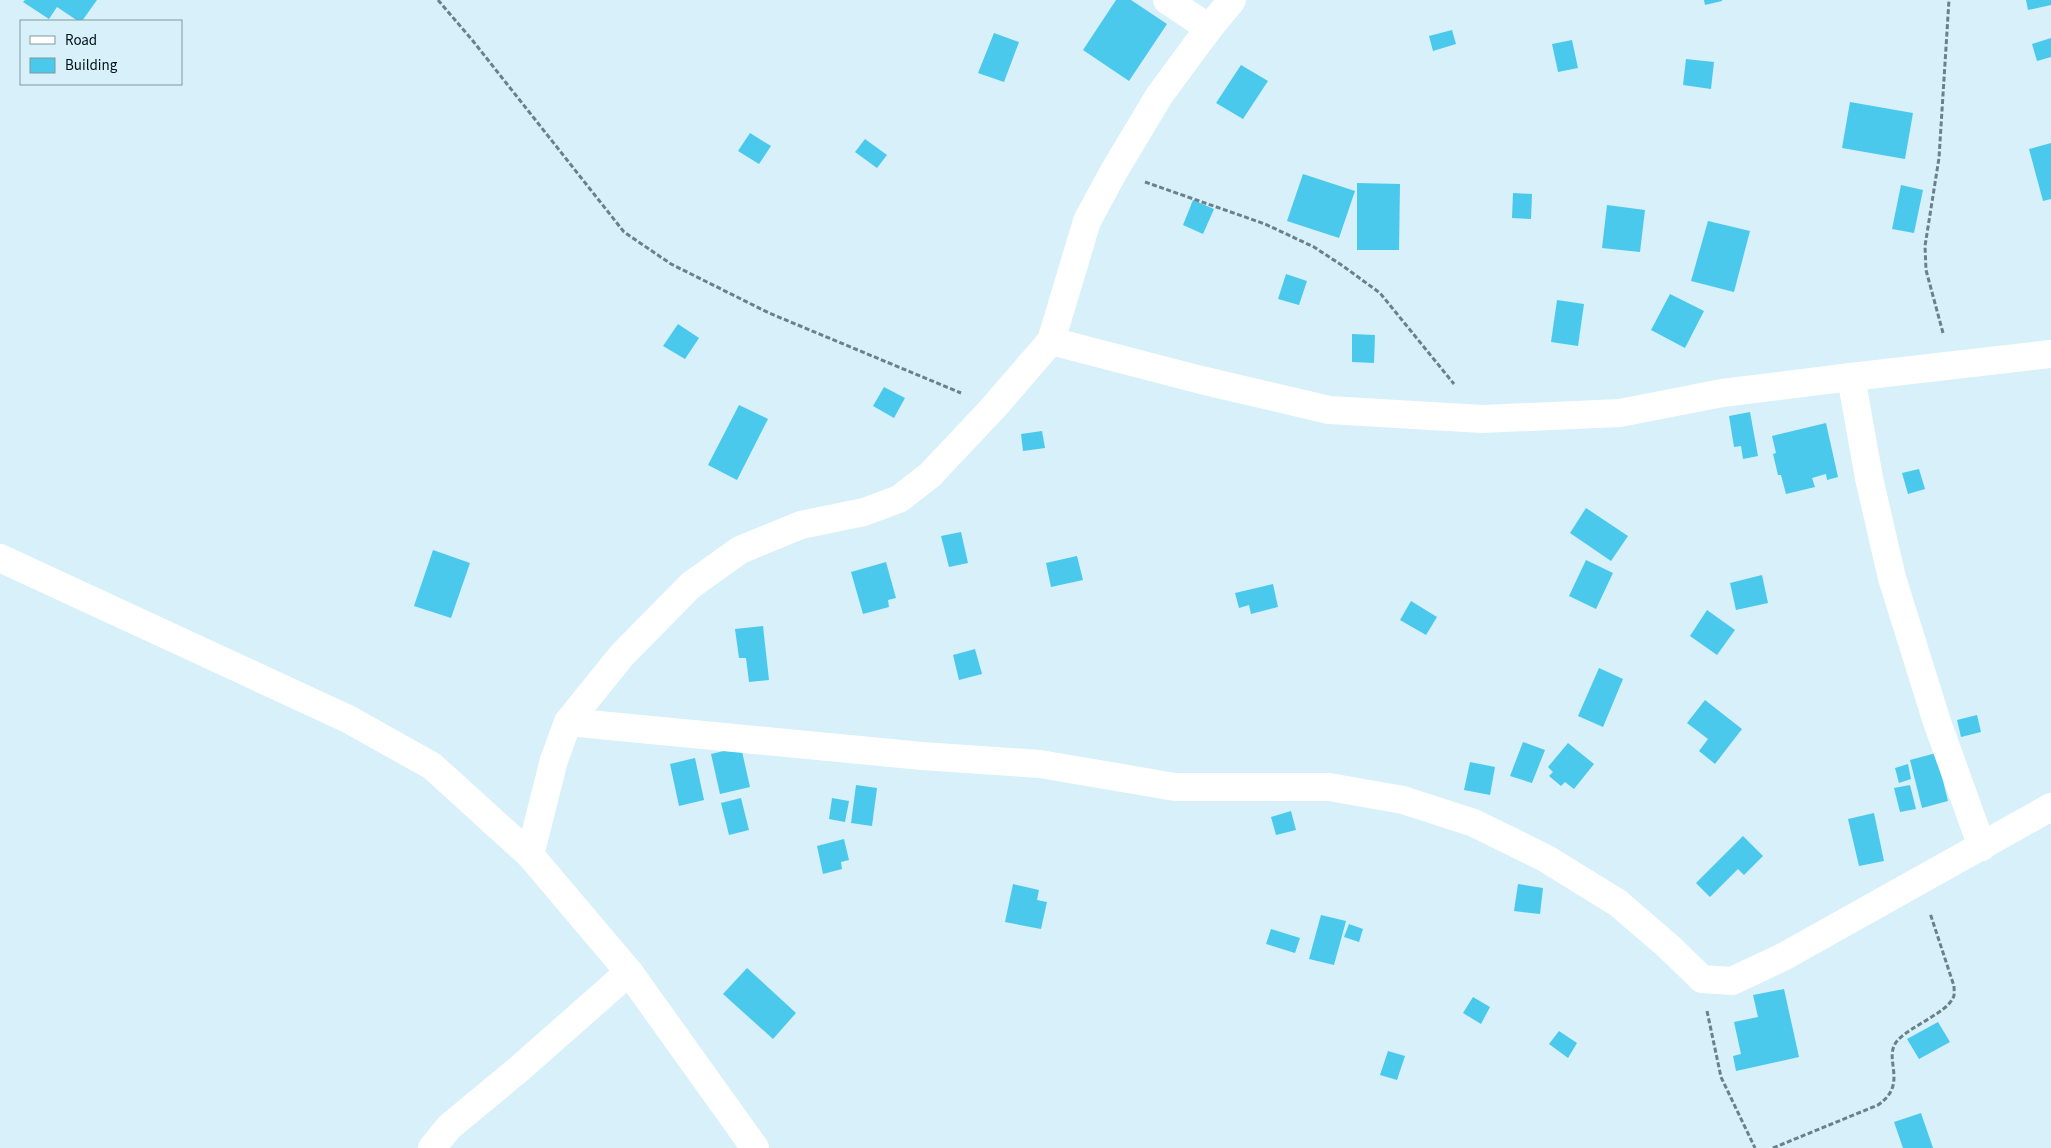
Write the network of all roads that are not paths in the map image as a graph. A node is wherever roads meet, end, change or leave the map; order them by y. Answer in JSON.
{"nodes":[{"id":1,"x":1167,"y":0,"type":"edge"},
{"id":2,"x":1232,"y":0,"type":"edge"},
{"id":3,"x":1210,"y":28,"type":"junction"},
{"id":4,"x":1051,"y":341,"type":"junction"},
{"id":5,"x":2051,"y":354,"type":"edge"},
{"id":6,"x":1851,"y":377,"type":"junction"},
{"id":7,"x":0,"y":558,"type":"edge"},
{"id":8,"x":568,"y":722,"type":"junction"},
{"id":9,"x":2051,"y":807,"type":"edge"},
{"id":10,"x":1982,"y":847,"type":"junction"},
{"id":11,"x":530,"y":855,"type":"junction"},
{"id":12,"x":629,"y":972,"type":"junction"},
{"id":13,"x":432,"y":1148,"type":"edge"},
{"id":14,"x":755,"y":1148,"type":"edge"}],
"edges":[{"from":1,"to":3,"type":"street"},
{"from":2,"to":3,"type":"street"},
{"from":3,"to":4,"type":"street"},
{"from":4,"to":6,"type":"street"},
{"from":4,"to":8,"type":"street"},
{"from":5,"to":6,"type":"street"},
{"from":6,"to":10,"type":"street"},
{"from":7,"to":11,"type":"street"},
{"from":8,"to":10,"type":"street"},
{"from":8,"to":11,"type":"street"},
{"from":9,"to":10,"type":"street"},
{"from":11,"to":12,"type":"street"},
{"from":12,"to":13,"type":"street"},
{"from":12,"to":14,"type":"street"}]}
